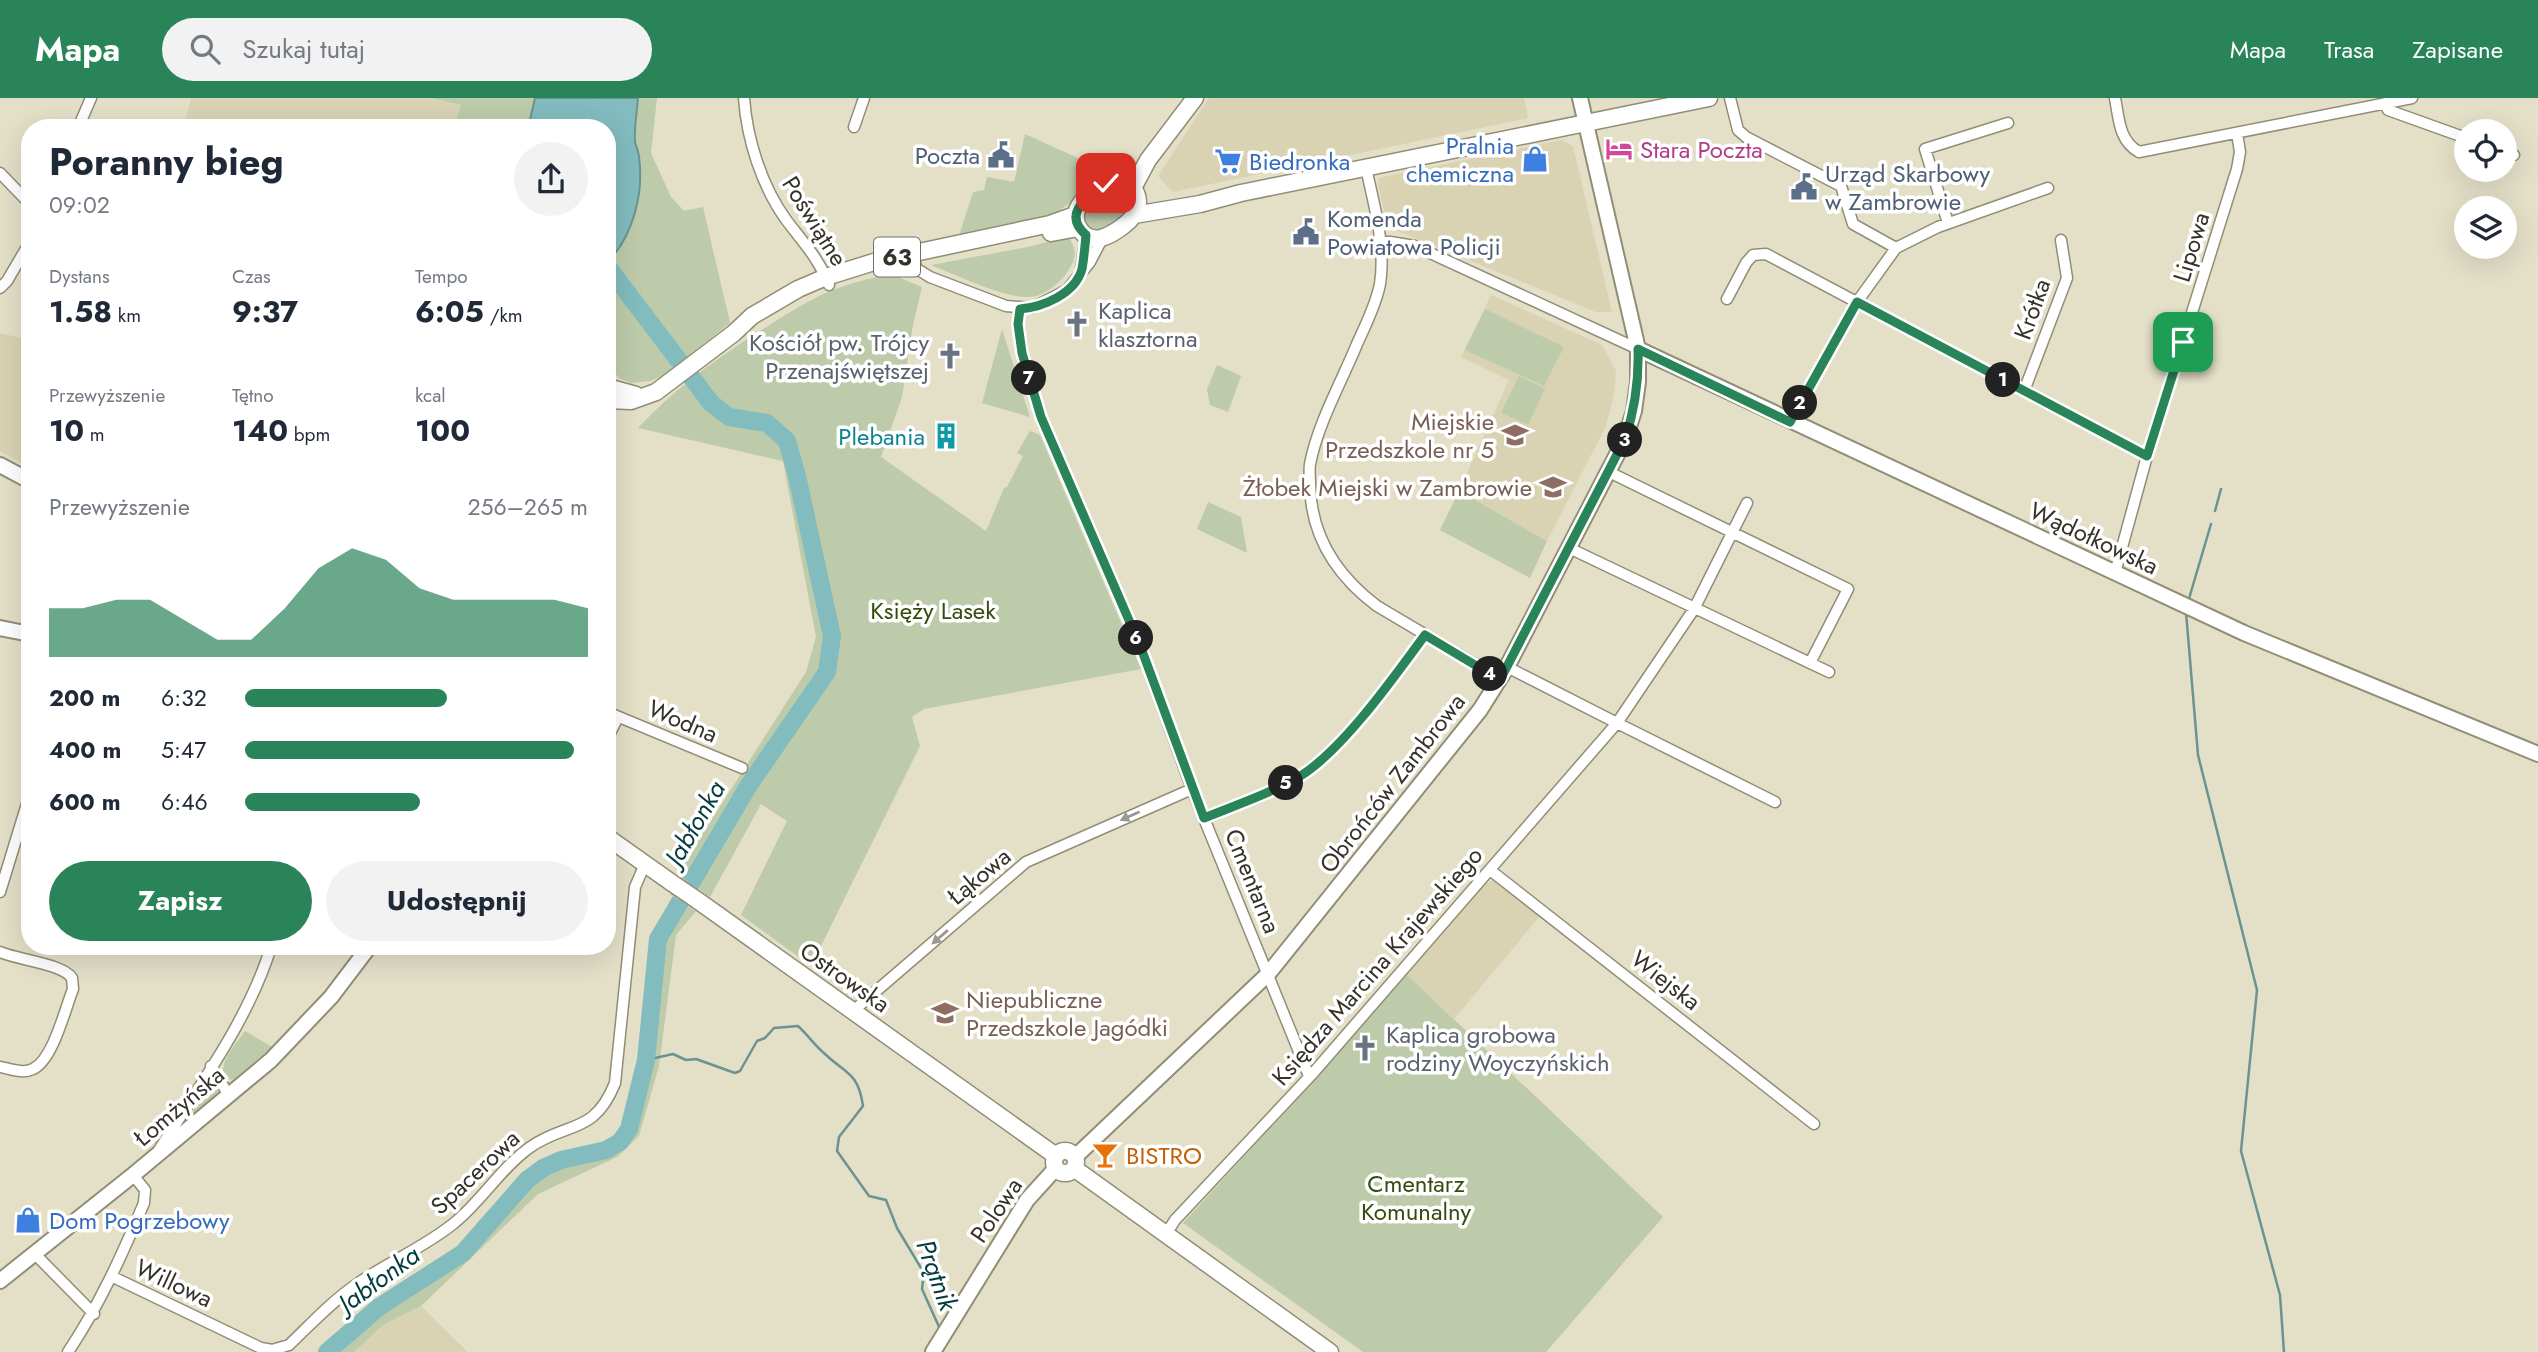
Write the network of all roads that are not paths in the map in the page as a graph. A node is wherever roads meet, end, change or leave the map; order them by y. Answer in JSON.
{"nodes":[{"id":1,"x":91,"y":98,"type":"edge"},
{"id":2,"x":744,"y":98,"type":"edge"},
{"id":3,"x":864,"y":98,"type":"edge"},
{"id":4,"x":1184,"y":98,"type":"edge"},
{"id":5,"x":1195,"y":98,"type":"edge"},
{"id":6,"x":1580,"y":98,"type":"edge"},
{"id":7,"x":1709,"y":98,"type":"edge"},
{"id":8,"x":1730,"y":98,"type":"edge"},
{"id":9,"x":2115,"y":98,"type":"edge"},
{"id":10,"x":2412,"y":98,"type":"edge"},
{"id":11,"x":2385,"y":103,"type":"junction"},
{"id":12,"x":82,"y":119,"type":"edge"},
{"id":13,"x":1585,"y":122,"type":"junction"},
{"id":14,"x":2008,"y":123,"type":"dead end"},
{"id":15,"x":854,"y":127,"type":"dead end"},
{"id":16,"x":2237,"y":133,"type":"junction"},
{"id":17,"x":2454,"y":134,"type":"edge"},
{"id":18,"x":1366,"y":168,"type":"junction"},
{"id":19,"x":0,"y":173,"type":"edge"},
{"id":20,"x":1131,"y":188,"type":"junction"},
{"id":21,"x":2048,"y":188,"type":"dead end"},
{"id":22,"x":1241,"y":193,"type":"junction"},
{"id":23,"x":21,"y":195,"type":"edge"},
{"id":24,"x":1134,"y":215,"type":"junction"},
{"id":25,"x":1948,"y":223,"type":"junction"},
{"id":26,"x":1080,"y":226,"type":"junction"},
{"id":27,"x":1102,"y":237,"type":"junction"},
{"id":28,"x":2061,"y":240,"type":"dead end"},
{"id":29,"x":1379,"y":242,"type":"junction"},
{"id":30,"x":1896,"y":248,"type":"junction"},
{"id":31,"x":21,"y":257,"type":"edge"},
{"id":32,"x":913,"y":258,"type":"junction"},
{"id":33,"x":1082,"y":270,"type":"junction"},
{"id":34,"x":827,"y":281,"type":"junction"},
{"id":35,"x":0,"y":288,"type":"edge"},
{"id":36,"x":1727,"y":299,"type":"dead end"},
{"id":37,"x":1857,"y":302,"type":"junction"},
{"id":38,"x":1020,"y":309,"type":"junction"},
{"id":39,"x":1638,"y":349,"type":"junction"},
{"id":40,"x":616,"y":389,"type":"edge"},
{"id":41,"x":2024,"y":391,"type":"junction"},
{"id":42,"x":645,"y":397,"type":"junction"},
{"id":43,"x":616,"y":400,"type":"edge"},
{"id":44,"x":1790,"y":422,"type":"junction"},
{"id":45,"x":2147,"y":456,"type":"junction"},
{"id":46,"x":0,"y":465,"type":"edge"},
{"id":47,"x":1609,"y":472,"type":"junction"},
{"id":48,"x":21,"y":476,"type":"edge"},
{"id":49,"x":1747,"y":503,"type":"dead end"},
{"id":50,"x":1732,"y":533,"type":"junction"},
{"id":51,"x":1569,"y":548,"type":"junction"},
{"id":52,"x":2115,"y":573,"type":"junction"},
{"id":53,"x":1694,"y":609,"type":"junction"},
{"id":54,"x":0,"y":628,"type":"edge"},
{"id":55,"x":21,"y":632,"type":"edge"},
{"id":56,"x":1425,"y":635,"type":"junction"},
{"id":57,"x":1810,"y":663,"type":"junction"},
{"id":58,"x":1829,"y":672,"type":"dead end"},
{"id":59,"x":1503,"y":673,"type":"junction"},
{"id":60,"x":618,"y":716,"type":"joint"},
{"id":61,"x":616,"y":720,"type":"edge"},
{"id":62,"x":1617,"y":723,"type":"junction"},
{"id":63,"x":2538,"y":754,"type":"edge"},
{"id":64,"x":742,"y":768,"type":"dead end"},
{"id":65,"x":1192,"y":789,"type":"junction"},
{"id":66,"x":1775,"y":802,"type":"dead end"},
{"id":67,"x":1204,"y":818,"type":"junction"},
{"id":68,"x":21,"y":823,"type":"edge"},
{"id":69,"x":616,"y":843,"type":"edge"},
{"id":70,"x":645,"y":864,"type":"junction"},
{"id":71,"x":1490,"y":870,"type":"junction"},
{"id":72,"x":0,"y":892,"type":"edge"},
{"id":73,"x":0,"y":952,"type":"edge"},
{"id":74,"x":269,"y":955,"type":"edge"},
{"id":75,"x":363,"y":955,"type":"edge"},
{"id":76,"x":1268,"y":974,"type":"junction"},
{"id":77,"x":853,"y":1011,"type":"junction"},
{"id":78,"x":211,"y":1066,"type":"junction"},
{"id":79,"x":0,"y":1067,"type":"edge"},
{"id":80,"x":1309,"y":1076,"type":"junction"},
{"id":81,"x":228,"y":1094,"type":"junction"},
{"id":82,"x":1814,"y":1124,"type":"dead end"},
{"id":83,"x":153,"y":1159,"type":"junction"},
{"id":84,"x":1056,"y":1162,"type":"junction"},
{"id":85,"x":1075,"y":1163,"type":"junction"},
{"id":86,"x":134,"y":1175,"type":"junction"},
{"id":87,"x":1166,"y":1234,"type":"junction"},
{"id":88,"x":34,"y":1253,"type":"junction"},
{"id":89,"x":113,"y":1277,"type":"junction"},
{"id":90,"x":0,"y":1281,"type":"edge"},
{"id":91,"x":94,"y":1314,"type":"junction"},
{"id":92,"x":282,"y":1348,"type":"joint"},
{"id":93,"x":935,"y":1349,"type":"edge"},
{"id":94,"x":68,"y":1352,"type":"edge"},
{"id":95,"x":1330,"y":1352,"type":"edge"}],
"edges":[{"from":1,"to":12,"type":"street"},
{"from":2,"to":34,"type":"street","name":"Poświątne"},
{"from":3,"to":15,"type":"street"},
{"from":4,"to":20,"type":"main road"},
{"from":5,"to":20,"type":"main road"},
{"from":6,"to":13,"type":"street","name":"Obrońców Zambrowa"},
{"from":7,"to":13,"type":"main road"},
{"from":8,"to":30,"type":"street"},
{"from":9,"to":16,"type":"street"},
{"from":10,"to":11,"type":"street"},
{"from":11,"to":16,"type":"street"},
{"from":11,"to":17,"type":"street"},
{"from":13,"to":18,"type":"main road"},
{"from":13,"to":39,"type":"street","name":"Obrońców Zambrowa"},
{"from":14,"to":25,"type":"street"},
{"from":16,"to":45,"type":"street","name":"Lipowa"},
{"from":18,"to":22,"type":"main road"},
{"from":18,"to":29,"type":"street"},
{"from":19,"to":23,"type":"street"},
{"from":20,"to":22,"type":"main road"},
{"from":20,"to":24,"type":"main road"},
{"from":20,"to":26,"type":"main road"},
{"from":21,"to":25,"type":"street"},
{"from":22,"to":24,"type":"main road"},
{"from":24,"to":27,"type":"main road"},
{"from":25,"to":30,"type":"street"},
{"from":26,"to":27,"type":"main road","number":"63"},
{"from":26,"to":32,"type":"main road","number":"63"},
{"from":26,"to":33,"type":"street"},
{"from":27,"to":33,"type":"street"},
{"from":28,"to":41,"type":"street","name":"Krótka"},
{"from":29,"to":39,"type":"street"},
{"from":29,"to":56,"type":"street"},
{"from":30,"to":37,"type":"street"},
{"from":31,"to":35,"type":"street"},
{"from":32,"to":34,"type":"main road","number":"63"},
{"from":32,"to":38,"type":"street"},
{"from":33,"to":38,"type":"street"},
{"from":34,"to":42,"type":"main road","number":"63"},
{"from":36,"to":37,"type":"street"},
{"from":37,"to":41,"type":"street"},
{"from":37,"to":44,"type":"street"},
{"from":38,"to":65,"type":"street","name":"Cmentarna"},
{"from":39,"to":44,"type":"street","name":"Wądołkowska"},
{"from":39,"to":47,"type":"street","name":"Obrońców Zambrowa"},
{"from":40,"to":42,"type":"main road"},
{"from":41,"to":45,"type":"street"},
{"from":42,"to":43,"type":"main road","number":"63"},
{"from":44,"to":52,"type":"street","name":"Wądołkowska"},
{"from":45,"to":52,"type":"street","name":"Lipowa"},
{"from":46,"to":48,"type":"street"},
{"from":47,"to":50,"type":"street"},
{"from":47,"to":51,"type":"street","name":"Obrońców Zambrowa"},
{"from":49,"to":50,"type":"street","name":"Księdza Marcina Krajewskiego"},
{"from":50,"to":53,"type":"street","name":"Księdza Marcina Krajewskiego"},
{"from":50,"to":57,"type":"street"},
{"from":51,"to":53,"type":"street"},
{"from":51,"to":59,"type":"street","name":"Obrońców Zambrowa"},
{"from":52,"to":63,"type":"street","name":"Wądołkowska"},
{"from":53,"to":57,"type":"street"},
{"from":53,"to":62,"type":"street","name":"Księdza Marcina Krajewskiego"},
{"from":54,"to":55,"type":"street"},
{"from":56,"to":59,"type":"street"},
{"from":56,"to":67,"type":"street"},
{"from":57,"to":58,"type":"street"},
{"from":59,"to":62,"type":"street"},
{"from":59,"to":76,"type":"street","name":"Obrońców Zambrowa"},
{"from":60,"to":61,"type":"street"},
{"from":60,"to":64,"type":"street","name":"Wodna"},
{"from":62,"to":66,"type":"street"},
{"from":62,"to":71,"type":"street","name":"Księdza Marcina Krajewskiego"},
{"from":65,"to":67,"type":"street","name":"Cmentarna"},
{"from":65,"to":77,"type":"street","name":"Łąkowa","one_way":true},
{"from":67,"to":76,"type":"street","name":"Cmentarna"},
{"from":68,"to":72,"type":"street"},
{"from":69,"to":70,"type":"main road","name":"Ostrowska"},
{"from":70,"to":77,"type":"main road","name":"Ostrowska","bridge":true},
{"from":70,"to":92,"type":"street","name":"Spacerowa"},
{"from":71,"to":80,"type":"street","name":"Księdza Marcina Krajewskiego"},
{"from":71,"to":82,"type":"street","name":"Wiejska"},
{"from":73,"to":79,"type":"street"},
{"from":74,"to":78,"type":"street"},
{"from":75,"to":81,"type":"street","name":"Łomżyńska"},
{"from":76,"to":80,"type":"street","name":"Cmentarna"},
{"from":76,"to":85,"type":"street","name":"Obrońców Zambrowa"},
{"from":77,"to":84,"type":"main road","name":"Ostrowska"},
{"from":78,"to":81,"type":"street"},
{"from":78,"to":83,"type":"street"},
{"from":80,"to":87,"type":"street","name":"Księdza Marcina Krajewskiego"},
{"from":81,"to":83,"type":"street","name":"Łomżyńska"},
{"from":83,"to":86,"type":"street","name":"Łomżyńska"},
{"from":84,"to":85,"type":"main road"},
{"from":84,"to":93,"type":"street","name":"Polowa"},
{"from":85,"to":87,"type":"main road"},
{"from":86,"to":88,"type":"street","name":"Łomżyńska"},
{"from":86,"to":89,"type":"street","name":"Willowa"},
{"from":87,"to":95,"type":"main road"},
{"from":88,"to":90,"type":"street","name":"Łomżyńska"},
{"from":88,"to":91,"type":"street"},
{"from":89,"to":91,"type":"street"},
{"from":89,"to":92,"type":"street","name":"Willowa"},
{"from":91,"to":94,"type":"street"}]}
